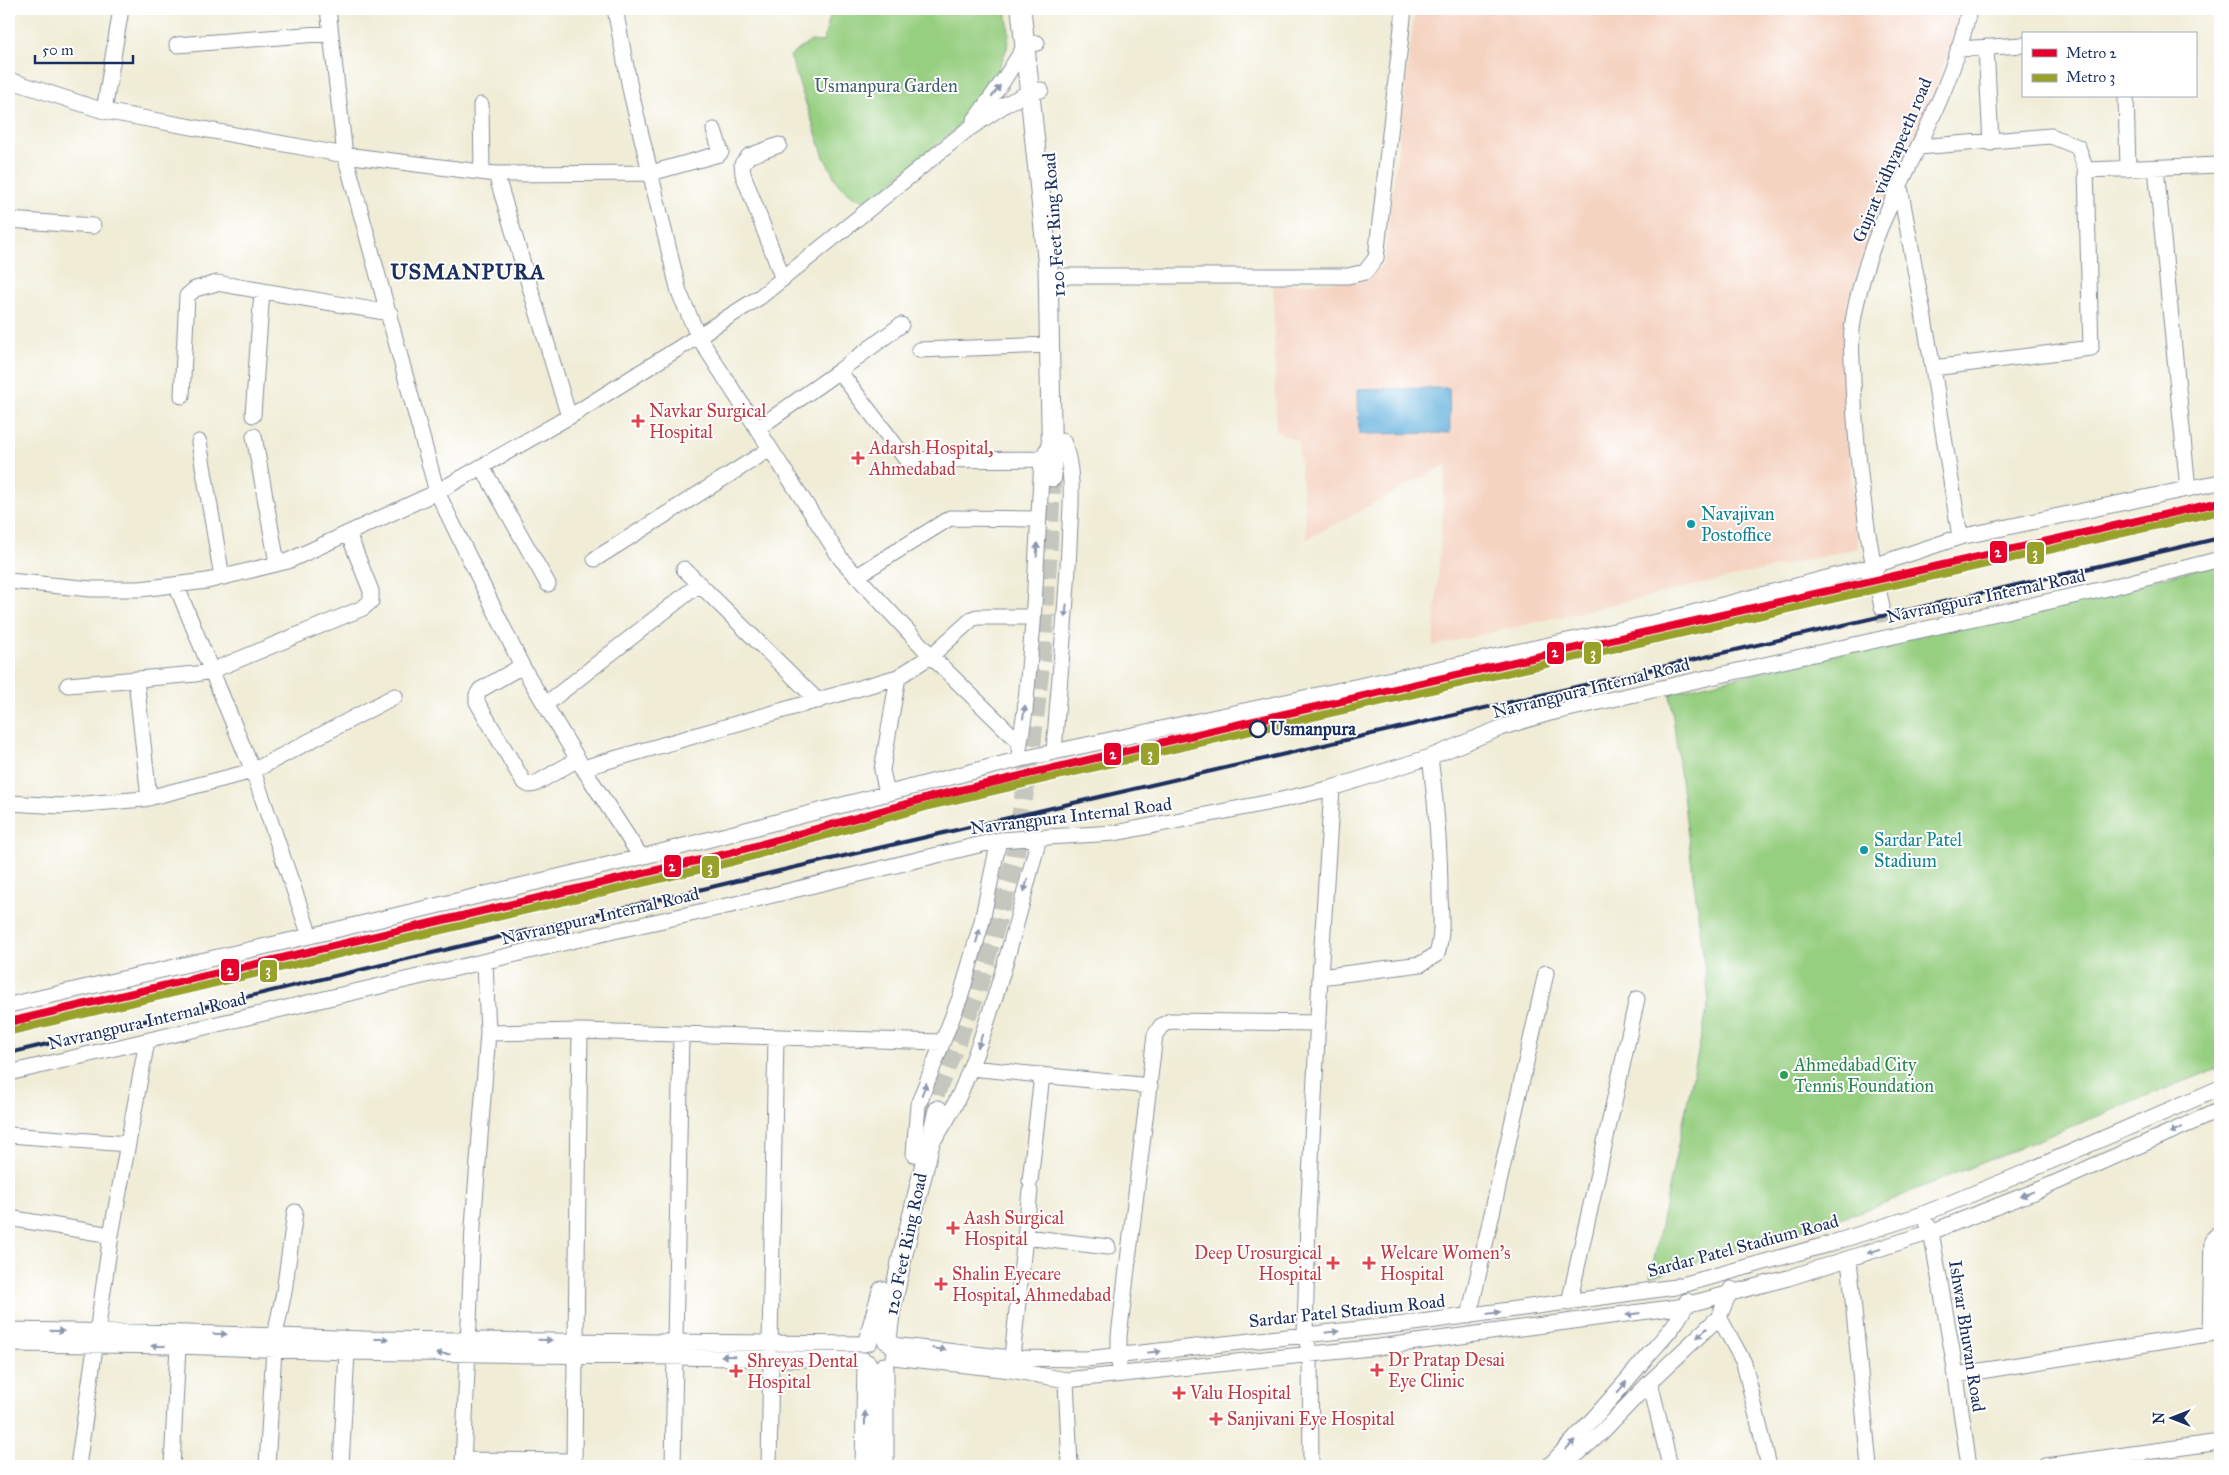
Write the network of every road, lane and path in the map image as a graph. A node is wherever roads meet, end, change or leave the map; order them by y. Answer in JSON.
{"nodes":[{"id":1,"x":120,"y":9,"type":"edge"},
{"id":2,"x":328,"y":9,"type":"edge"},
{"id":3,"x":615,"y":9,"type":"edge"},
{"id":4,"x":1021,"y":9,"type":"edge"},
{"id":5,"x":1033,"y":9,"type":"edge"},
{"id":6,"x":1404,"y":9,"type":"edge"},
{"id":7,"x":1969,"y":9,"type":"edge"},
{"id":8,"x":330,"y":33,"type":"junction"},
{"id":9,"x":176,"y":44,"type":"dead end"},
{"id":10,"x":1031,"y":44,"type":"junction"},
{"id":11,"x":2022,"y":45,"type":"edge"},
{"id":12,"x":1986,"y":47,"type":"junction"},
{"id":13,"x":1958,"y":49,"type":"junction"},
{"id":14,"x":9,"y":80,"type":"edge"},
{"id":15,"x":1036,"y":91,"type":"junction"},
{"id":16,"x":2126,"y":98,"type":"edge"},
{"id":17,"x":481,"y":105,"type":"dead end"},
{"id":18,"x":104,"y":111,"type":"junction"},
{"id":19,"x":714,"y":130,"type":"dead end"},
{"id":20,"x":967,"y":130,"type":"junction"},
{"id":21,"x":1991,"y":143,"type":"junction"},
{"id":22,"x":779,"y":145,"type":"dead end"},
{"id":23,"x":1919,"y":147,"type":"junction"},
{"id":24,"x":345,"y":155,"type":"junction"},
{"id":25,"x":2220,"y":166,"type":"edge"},
{"id":26,"x":2156,"y":168,"type":"junction"},
{"id":27,"x":2128,"y":169,"type":"junction"},
{"id":28,"x":2086,"y":170,"type":"junction"},
{"id":29,"x":489,"y":173,"type":"junction"},
{"id":30,"x":650,"y":173,"type":"junction"},
{"id":31,"x":1900,"y":188,"type":"junction"},
{"id":32,"x":9,"y":220,"type":"edge"},
{"id":33,"x":93,"y":226,"type":"dead end"},
{"id":34,"x":1059,"y":276,"type":"junction"},
{"id":35,"x":782,"y":279,"type":"junction"},
{"id":36,"x":262,"y":291,"type":"junction"},
{"id":37,"x":390,"y":313,"type":"junction"},
{"id":38,"x":901,"y":325,"type":"dead end"},
{"id":39,"x":698,"y":336,"type":"junction"},
{"id":40,"x":1050,"y":345,"type":"junction"},
{"id":41,"x":919,"y":350,"type":"dead end"},
{"id":42,"x":1933,"y":368,"type":"junction"},
{"id":43,"x":839,"y":371,"type":"junction"},
{"id":44,"x":182,"y":396,"type":"dead end"},
{"id":45,"x":253,"y":415,"type":"dead end"},
{"id":46,"x":568,"y":417,"type":"junction"},
{"id":47,"x":757,"y":428,"type":"junction"},
{"id":48,"x":254,"y":436,"type":"dead end"},
{"id":49,"x":1058,"y":440,"type":"junction"},
{"id":50,"x":199,"y":442,"type":"dead end"},
{"id":51,"x":770,"y":448,"type":"junction"},
{"id":52,"x":1042,"y":459,"type":"junction"},
{"id":53,"x":482,"y":467,"type":"junction"},
{"id":54,"x":1057,"y":477,"type":"tunnel mouth"},
{"id":55,"x":2220,"y":482,"type":"edge"},
{"id":56,"x":2188,"y":489,"type":"junction"},
{"id":57,"x":438,"y":492,"type":"junction"},
{"id":58,"x":1039,"y":519,"type":"junction"},
{"id":59,"x":348,"y":533,"type":"junction"},
{"id":60,"x":1960,"y":538,"type":"junction"},
{"id":61,"x":595,"y":559,"type":"dead end"},
{"id":62,"x":2220,"y":559,"type":"edge"},
{"id":63,"x":277,"y":563,"type":"junction"},
{"id":64,"x":1873,"y":566,"type":"junction"},
{"id":65,"x":684,"y":570,"type":"dead end"},
{"id":66,"x":857,"y":576,"type":"junction"},
{"id":67,"x":222,"y":578,"type":"junction"},
{"id":68,"x":9,"y":581,"type":"edge"},
{"id":69,"x":548,"y":584,"type":"dead end"},
{"id":70,"x":698,"y":584,"type":"junction"},
{"id":71,"x":176,"y":585,"type":"junction"},
{"id":72,"x":1033,"y":617,"type":"junction"},
{"id":73,"x":1885,"y":622,"type":"junction"},
{"id":74,"x":931,"y":656,"type":"junction"},
{"id":75,"x":522,"y":666,"type":"junction"},
{"id":76,"x":211,"y":671,"type":"junction"},
{"id":77,"x":898,"y":677,"type":"junction"},
{"id":78,"x":136,"y":679,"type":"junction"},
{"id":79,"x":68,"y":685,"type":"dead end"},
{"id":80,"x":395,"y":696,"type":"dead end"},
{"id":81,"x":818,"y":701,"type":"junction"},
{"id":82,"x":546,"y":704,"type":"junction"},
{"id":83,"x":1020,"y":742,"type":"junction"},
{"id":84,"x":1054,"y":752,"type":"junction"},
{"id":85,"x":1430,"y":757,"type":"junction"},
{"id":86,"x":1017,"y":760,"type":"junction"},
{"id":87,"x":581,"y":764,"type":"junction"},
{"id":88,"x":253,"y":770,"type":"junction"},
{"id":89,"x":1332,"y":788,"type":"junction"},
{"id":90,"x":888,"y":794,"type":"junction"},
{"id":91,"x":150,"y":798,"type":"junction"},
{"id":92,"x":9,"y":803,"type":"edge"},
{"id":93,"x":1039,"y":838,"type":"junction"},
{"id":94,"x":999,"y":840,"type":"junction"},
{"id":95,"x":642,"y":857,"type":"junction"},
{"id":96,"x":310,"y":936,"type":"junction"},
{"id":97,"x":485,"y":962,"type":"junction"},
{"id":98,"x":1546,"y":972,"type":"dead end"},
{"id":99,"x":1320,"y":977,"type":"junction"},
{"id":100,"x":1637,"y":999,"type":"dead end"},
{"id":101,"x":9,"y":1005,"type":"edge"},
{"id":102,"x":1318,"y":1023,"type":"junction"},
{"id":103,"x":580,"y":1031,"type":"junction"},
{"id":104,"x":488,"y":1033,"type":"junction"},
{"id":105,"x":682,"y":1035,"type":"junction"},
{"id":106,"x":776,"y":1037,"type":"junction"},
{"id":107,"x":147,"y":1041,"type":"junction"},
{"id":108,"x":942,"y":1042,"type":"junction"},
{"id":109,"x":971,"y":1068,"type":"junction"},
{"id":110,"x":9,"y":1073,"type":"edge"},
{"id":111,"x":1042,"y":1075,"type":"junction"},
{"id":112,"x":1150,"y":1086,"type":"junction"},
{"id":113,"x":2220,"y":1088,"type":"edge"},
{"id":114,"x":2220,"y":1110,"type":"edge"},
{"id":115,"x":931,"y":1115,"type":"tunnel mouth"},
{"id":116,"x":9,"y":1135,"type":"edge"},
{"id":117,"x":128,"y":1144,"type":"junction"},
{"id":118,"x":921,"y":1151,"type":"junction"},
{"id":119,"x":295,"y":1212,"type":"dead end"},
{"id":120,"x":1923,"y":1214,"type":"junction"},
{"id":121,"x":9,"y":1218,"type":"edge"},
{"id":122,"x":1930,"y":1232,"type":"junction"},
{"id":123,"x":2220,"y":1232,"type":"edge"},
{"id":124,"x":111,"y":1235,"type":"junction"},
{"id":125,"x":1026,"y":1237,"type":"junction"},
{"id":126,"x":1108,"y":1247,"type":"dead end"},
{"id":127,"x":1848,"y":1260,"type":"junction"},
{"id":128,"x":1733,"y":1272,"type":"junction"},
{"id":129,"x":1691,"y":1283,"type":"junction"},
{"id":130,"x":1731,"y":1294,"type":"junction"},
{"id":131,"x":1569,"y":1303,"type":"junction"},
{"id":132,"x":1685,"y":1306,"type":"junction"},
{"id":133,"x":1657,"y":1310,"type":"junction"},
{"id":134,"x":1469,"y":1316,"type":"junction"},
{"id":135,"x":1719,"y":1317,"type":"junction"},
{"id":136,"x":9,"y":1330,"type":"edge"},
{"id":137,"x":2215,"y":1333,"type":"edge"},
{"id":138,"x":1305,"y":1335,"type":"junction"},
{"id":139,"x":97,"y":1338,"type":"junction"},
{"id":140,"x":1662,"y":1339,"type":"junction"},
{"id":141,"x":274,"y":1342,"type":"junction"},
{"id":142,"x":9,"y":1344,"type":"edge"},
{"id":143,"x":178,"y":1346,"type":"junction"},
{"id":144,"x":468,"y":1346,"type":"junction"},
{"id":145,"x":576,"y":1347,"type":"junction"},
{"id":146,"x":675,"y":1349,"type":"junction"},
{"id":147,"x":771,"y":1350,"type":"junction"},
{"id":148,"x":347,"y":1352,"type":"junction"},
{"id":149,"x":877,"y":1352,"type":"junction"},
{"id":150,"x":1310,"y":1354,"type":"junction"},
{"id":151,"x":1118,"y":1356,"type":"junction"},
{"id":152,"x":1011,"y":1364,"type":"junction"},
{"id":153,"x":1120,"y":1373,"type":"junction"},
{"id":154,"x":1956,"y":1375,"type":"junction"},
{"id":155,"x":1066,"y":1380,"type":"junction"},
{"id":156,"x":1650,"y":1382,"type":"junction"},
{"id":157,"x":2220,"y":1442,"type":"edge"},
{"id":158,"x":463,"y":1463,"type":"edge"},
{"id":159,"x":574,"y":1464,"type":"edge"},
{"id":160,"x":78,"y":1466,"type":"edge"},
{"id":161,"x":172,"y":1466,"type":"edge"},
{"id":162,"x":268,"y":1466,"type":"edge"},
{"id":163,"x":341,"y":1466,"type":"edge"},
{"id":164,"x":672,"y":1466,"type":"edge"},
{"id":165,"x":769,"y":1466,"type":"edge"},
{"id":166,"x":865,"y":1466,"type":"edge"},
{"id":167,"x":884,"y":1466,"type":"edge"},
{"id":168,"x":1070,"y":1466,"type":"edge"},
{"id":169,"x":1311,"y":1466,"type":"edge"},
{"id":170,"x":1550,"y":1466,"type":"edge"},
{"id":171,"x":1564,"y":1466,"type":"edge"},
{"id":172,"x":1670,"y":1466,"type":"edge"},
{"id":173,"x":1769,"y":1466,"type":"edge"},
{"id":174,"x":1869,"y":1466,"type":"edge"},
{"id":175,"x":1969,"y":1466,"type":"edge"},
{"id":176,"x":2045,"y":1466,"type":"edge"}],
"edges":[{"from":1,"to":18,"type":"street"},
{"from":2,"to":8,"type":"street"},
{"from":3,"to":30,"type":"street"},
{"from":4,"to":10,"type":"main road","name":"120 Feet Ring Road"},
{"from":5,"to":10,"type":"main road","name":"120 Feet Ring Road"},
{"from":6,"to":34,"type":"street"},
{"from":7,"to":13,"type":"street","name":"Gujrat vidhyapeeth road"},
{"from":8,"to":9,"type":"street"},
{"from":8,"to":24,"type":"street"},
{"from":10,"to":15,"type":"main road","name":"120 Feet Ring Road"},
{"from":20,"to":10,"type":"street","one_way":true},
{"from":11,"to":12,"type":"street"},
{"from":12,"to":13,"type":"street"},
{"from":12,"to":21,"type":"street"},
{"from":13,"to":23,"type":"street","name":"Gujrat vidhyapeeth road"},
{"from":14,"to":18,"type":"street"},
{"from":15,"to":20,"type":"street"},
{"from":15,"to":34,"type":"main road","name":"120 Feet Ring Road"},
{"from":15,"to":40,"type":"main road","name":"120 Feet Ring Road"},
{"from":16,"to":27,"type":"street"},
{"from":17,"to":29,"type":"street"},
{"from":18,"to":24,"type":"street"},
{"from":19,"to":30,"type":"street"},
{"from":20,"to":35,"type":"street"},
{"from":21,"to":23,"type":"street"},
{"from":21,"to":28,"type":"street"},
{"from":22,"to":35,"type":"street"},
{"from":23,"to":31,"type":"street","name":"Gujrat vidhyapeeth road"},
{"from":24,"to":29,"type":"street"},
{"from":24,"to":37,"type":"street"},
{"from":25,"to":26,"type":"street"},
{"from":26,"to":27,"type":"street"},
{"from":26,"to":56,"type":"street"},
{"from":27,"to":28,"type":"street"},
{"from":28,"to":42,"type":"street"},
{"from":29,"to":30,"type":"street"},
{"from":29,"to":46,"type":"street"},
{"from":30,"to":39,"type":"street"},
{"from":31,"to":42,"type":"street"},
{"from":31,"to":64,"type":"street","name":"Gujrat vidhyapeeth road"},
{"from":32,"to":33,"type":"street"},
{"from":34,"to":49,"type":"main road","name":"120 Feet Ring Road"},
{"from":35,"to":39,"type":"street"},
{"from":36,"to":37,"type":"street"},
{"from":36,"to":44,"type":"street"},
{"from":36,"to":45,"type":"street"},
{"from":37,"to":57,"type":"street"},
{"from":38,"to":43,"type":"street"},
{"from":39,"to":46,"type":"street"},
{"from":39,"to":47,"type":"street"},
{"from":40,"to":41,"type":"street"},
{"from":40,"to":49,"type":"main road","name":"120 Feet Ring Road"},
{"from":42,"to":60,"type":"street"},
{"from":43,"to":47,"type":"street"},
{"from":43,"to":52,"type":"street"},
{"from":46,"to":53,"type":"street"},
{"from":47,"to":51,"type":"street"},
{"from":48,"to":63,"type":"street"},
{"from":49,"to":52,"type":"street"},
{"from":49,"to":54,"type":"main road"},
{"from":49,"to":84,"type":"street","one_way":true},
{"from":50,"to":67,"type":"street"},
{"from":51,"to":61,"type":"street"},
{"from":51,"to":66,"type":"street"},
{"from":52,"to":58,"type":"street"},
{"from":53,"to":57,"type":"street"},
{"from":53,"to":69,"type":"street"},
{"from":55,"to":56,"type":"street"},
{"from":56,"to":60,"type":"street"},
{"from":57,"to":59,"type":"street"},
{"from":57,"to":75,"type":"street"},
{"from":58,"to":66,"type":"street"},
{"from":72,"to":58,"type":"street","one_way":true},
{"from":59,"to":63,"type":"street"},
{"from":59,"to":76,"type":"street"},
{"from":60,"to":64,"type":"street"},
{"from":62,"to":73,"type":"street","name":"Navrangpura Internal Road"},
{"from":63,"to":67,"type":"street"},
{"from":64,"to":73,"type":"street","name":"Gujrat vidhyapeeth road"},
{"from":64,"to":84,"type":"street"},
{"from":65,"to":70,"type":"street"},
{"from":66,"to":74,"type":"street"},
{"from":67,"to":71,"type":"street"},
{"from":68,"to":71,"type":"street"},
{"from":70,"to":81,"type":"street"},
{"from":70,"to":82,"type":"street"},
{"from":71,"to":76,"type":"street"},
{"from":72,"to":74,"type":"street"},
{"from":83,"to":72,"type":"street","one_way":true},
{"from":73,"to":85,"type":"street","name":"Navrangpura Internal Road"},
{"from":74,"to":77,"type":"street"},
{"from":74,"to":83,"type":"street"},
{"from":75,"to":82,"type":"street"},
{"from":75,"to":87,"type":"street"},
{"from":76,"to":78,"type":"street"},
{"from":76,"to":88,"type":"street"},
{"from":77,"to":81,"type":"street"},
{"from":77,"to":90,"type":"street"},
{"from":78,"to":79,"type":"street"},
{"from":78,"to":91,"type":"street"},
{"from":80,"to":88,"type":"street"},
{"from":81,"to":87,"type":"street"},
{"from":82,"to":87,"type":"street"},
{"from":83,"to":86,"type":"street"},
{"from":84,"to":86,"type":"street"},
{"from":85,"to":89,"type":"street","name":"Navrangpura Internal Road"},
{"from":85,"to":99,"type":"street"},
{"from":86,"to":90,"type":"street"},
{"from":87,"to":95,"type":"street"},
{"from":88,"to":91,"type":"street"},
{"from":88,"to":96,"type":"street"},
{"from":89,"to":93,"type":"street","name":"Navrangpura Internal Road"},
{"from":89,"to":99,"type":"street"},
{"from":90,"to":95,"type":"street"},
{"from":91,"to":92,"type":"street"},
{"from":93,"to":94,"type":"street","name":"Navrangpura Internal Road"},
{"from":93,"to":109,"type":"street","one_way":true},
{"from":94,"to":97,"type":"street","name":"Navrangpura Internal Road"},
{"from":108,"to":94,"type":"street","one_way":true},
{"from":95,"to":96,"type":"street"},
{"from":96,"to":101,"type":"street"},
{"from":97,"to":104,"type":"street"},
{"from":97,"to":107,"type":"street","name":"Navrangpura Internal Road"},
{"from":98,"to":134,"type":"street"},
{"from":99,"to":102,"type":"street"},
{"from":100,"to":131,"type":"street"},
{"from":102,"to":112,"type":"street"},
{"from":102,"to":138,"type":"street"},
{"from":103,"to":104,"type":"street"},
{"from":103,"to":105,"type":"street"},
{"from":103,"to":145,"type":"street"},
{"from":104,"to":144,"type":"street"},
{"from":105,"to":106,"type":"street"},
{"from":105,"to":146,"type":"street"},
{"from":106,"to":108,"type":"street"},
{"from":106,"to":147,"type":"street"},
{"from":107,"to":110,"type":"street","name":"Navrangpura Internal Road"},
{"from":107,"to":117,"type":"street"},
{"from":118,"to":108,"type":"street","one_way":true},
{"from":109,"to":111,"type":"street"},
{"from":109,"to":118,"type":"street"},
{"from":111,"to":112,"type":"street"},
{"from":111,"to":125,"type":"street"},
{"from":112,"to":151,"type":"street"},
{"from":113,"to":120,"type":"street","name":"Sardar Patel Stadium Road"},
{"from":114,"to":122,"type":"street","name":"Sardar Patel Stadium Road","one_way":true},
{"from":115,"to":118,"type":"main road","name":"120 Feet Ring Road"},
{"from":116,"to":117,"type":"street"},
{"from":117,"to":124,"type":"street"},
{"from":118,"to":149,"type":"main road","name":"120 Feet Ring Road"},
{"from":119,"to":141,"type":"street"},
{"from":120,"to":122,"type":"street","name":"Ishwar Bhuvan Road"},
{"from":120,"to":128,"type":"street","name":"Sardar Patel Stadium Road"},
{"from":121,"to":124,"type":"street"},
{"from":122,"to":127,"type":"street","name":"Sardar Patel Stadium Road","one_way":true},
{"from":122,"to":154,"type":"street","name":"Ishwar Bhuvan Road"},
{"from":123,"to":137,"type":"street"},
{"from":124,"to":139,"type":"street"},
{"from":125,"to":126,"type":"street"},
{"from":125,"to":152,"type":"street"},
{"from":127,"to":130,"type":"street","name":"Sardar Patel Stadium Road"},
{"from":127,"to":174,"type":"street"},
{"from":128,"to":129,"type":"street","name":"Sardar Patel Stadium Road"},
{"from":128,"to":130,"type":"street"},
{"from":129,"to":131,"type":"street","name":"Sardar Patel Stadium Road"},
{"from":129,"to":132,"type":"street"},
{"from":130,"to":132,"type":"street","name":"Sardar Patel Stadium Road"},
{"from":130,"to":135,"type":"street"},
{"from":134,"to":131,"type":"street","name":"Sardar Patel Stadium Road","one_way":true},
{"from":132,"to":133,"type":"street","name":"Sardar Patel Stadium Road"},
{"from":132,"to":140,"type":"street"},
{"from":133,"to":140,"type":"street"},
{"from":133,"to":150,"type":"street","name":"Sardar Patel Stadium Road","one_way":true},
{"from":138,"to":134,"type":"street","name":"Sardar Patel Stadium Road","one_way":true},
{"from":135,"to":156,"type":"street","one_way":true},
{"from":135,"to":173,"type":"street"},
{"from":136,"to":139,"type":"street","one_way":true},
{"from":137,"to":154,"type":"street"},
{"from":138,"to":150,"type":"street"},
{"from":151,"to":138,"type":"street","name":"Sardar Patel Stadium Road","one_way":true},
{"from":139,"to":141,"type":"street","one_way":true},
{"from":139,"to":142,"type":"street"},
{"from":143,"to":139,"type":"street","one_way":true},
{"from":139,"to":160,"type":"street"},
{"from":170,"to":140,"type":"street","one_way":true},
{"from":141,"to":143,"type":"street"},
{"from":141,"to":144,"type":"street","one_way":true},
{"from":141,"to":148,"type":"street"},
{"from":141,"to":162,"type":"street"},
{"from":143,"to":161,"type":"street"},
{"from":144,"to":145,"type":"street","name":"Sardar Patel Stadium Road"},
{"from":144,"to":148,"type":"street","one_way":true},
{"from":144,"to":158,"type":"street"},
{"from":145,"to":146,"type":"street","name":"Sardar Patel Stadium Road"},
{"from":145,"to":159,"type":"street"},
{"from":146,"to":147,"type":"street","name":"Sardar Patel Stadium Road"},
{"from":146,"to":164,"type":"street"},
{"from":147,"to":149,"type":"street","name":"Sardar Patel Stadium Road"},
{"from":147,"to":165,"type":"street"},
{"from":148,"to":163,"type":"street"},
{"from":149,"to":152,"type":"street","name":"Sardar Patel Stadium Road"},
{"from":166,"to":149,"type":"main road","name":"120 Feet Ring Road","one_way":true},
{"from":149,"to":167,"type":"main road","name":"120 Feet Ring Road"},
{"from":150,"to":153,"type":"street","name":"Sardar Patel Stadium Road"},
{"from":150,"to":169,"type":"street"},
{"from":151,"to":152,"type":"street","name":"Sardar Patel Stadium Road"},
{"from":151,"to":153,"type":"street"},
{"from":152,"to":155,"type":"street","name":"Sardar Patel Stadium Road"},
{"from":153,"to":155,"type":"street","name":"Sardar Patel Stadium Road"},
{"from":154,"to":175,"type":"street","name":"Ishwar Bhuvan Road"},
{"from":155,"to":168,"type":"street"},
{"from":156,"to":171,"type":"street"},
{"from":156,"to":172,"type":"street"},
{"from":157,"to":176,"type":"street"},
{"from":158,"to":159,"type":"street"}]}
